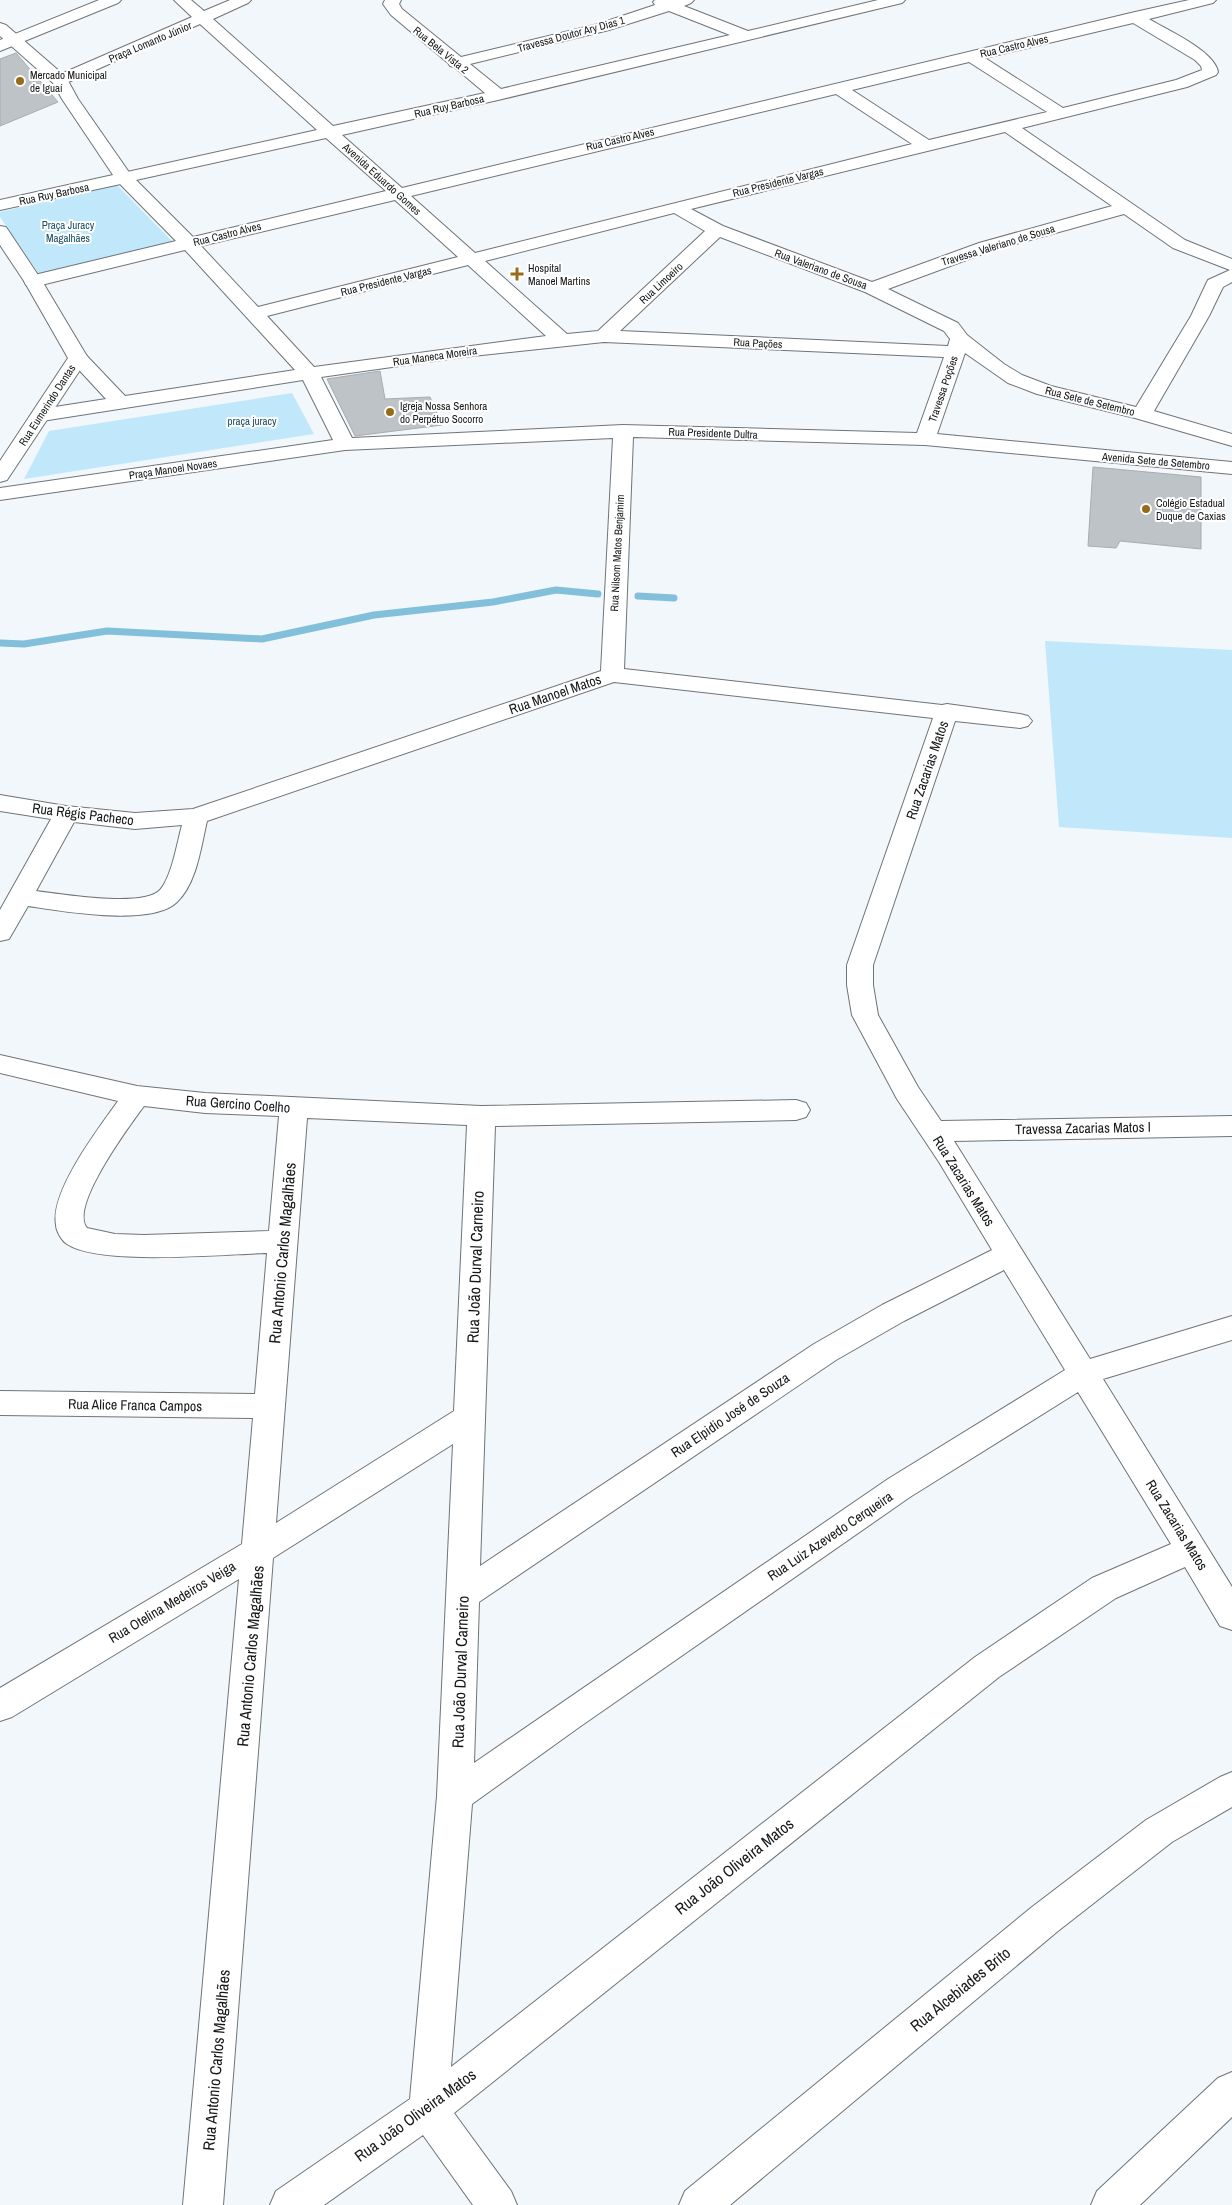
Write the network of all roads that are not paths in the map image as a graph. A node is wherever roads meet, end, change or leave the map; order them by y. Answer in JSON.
{"nodes":[{"id":1,"x":76,"y":0,"type":"edge"},
{"id":2,"x":114,"y":0,"type":"edge"},
{"id":3,"x":182,"y":0,"type":"edge"},
{"id":4,"x":243,"y":0,"type":"edge"},
{"id":5,"x":394,"y":0,"type":"edge"},
{"id":6,"x":686,"y":0,"type":"edge"},
{"id":7,"x":897,"y":0,"type":"edge"},
{"id":8,"x":1198,"y":1,"type":"edge"},
{"id":9,"x":664,"y":3,"type":"edge"},
{"id":10,"x":89,"y":10,"type":"junction"},
{"id":11,"x":1135,"y":17,"type":"junction"},
{"id":12,"x":202,"y":20,"type":"junction"},
{"id":13,"x":0,"y":28,"type":"edge"},
{"id":14,"x":746,"y":36,"type":"junction"},
{"id":15,"x":7,"y":43,"type":"edge"},
{"id":16,"x":971,"y":56,"type":"junction"},
{"id":17,"x":456,"y":62,"type":"junction"},
{"id":18,"x":60,"y":80,"type":"junction"},
{"id":19,"x":838,"y":88,"type":"junction"},
{"id":20,"x":498,"y":96,"type":"junction"},
{"id":21,"x":1060,"y":113,"type":"junction"},
{"id":22,"x":1008,"y":126,"type":"junction"},
{"id":23,"x":331,"y":133,"type":"junction"},
{"id":24,"x":926,"y":146,"type":"junction"},
{"id":25,"x":124,"y":178,"type":"junction"},
{"id":26,"x":396,"y":193,"type":"junction"},
{"id":27,"x":0,"y":205,"type":"edge"},
{"id":28,"x":677,"y":207,"type":"junction"},
{"id":29,"x":1125,"y":208,"type":"junction"},
{"id":30,"x":717,"y":230,"type":"junction"},
{"id":31,"x":0,"y":231,"type":"edge"},
{"id":32,"x":188,"y":243,"type":"junction"},
{"id":33,"x":470,"y":259,"type":"junction"},
{"id":34,"x":1232,"y":265,"type":"edge"},
{"id":35,"x":1232,"y":275,"type":"edge"},
{"id":36,"x":33,"y":281,"type":"junction"},
{"id":37,"x":872,"y":288,"type":"junction"},
{"id":38,"x":254,"y":314,"type":"junction"},
{"id":39,"x":604,"y":336,"type":"junction"},
{"id":40,"x":561,"y":340,"type":"junction"},
{"id":41,"x":958,"y":346,"type":"junction"},
{"id":42,"x":78,"y":358,"type":"junction"},
{"id":43,"x":309,"y":373,"type":"junction"},
{"id":44,"x":120,"y":403,"type":"junction"},
{"id":45,"x":1142,"y":414,"type":"junction"},
{"id":46,"x":42,"y":415,"type":"junction"},
{"id":47,"x":623,"y":431,"type":"junction"},
{"id":48,"x":925,"y":439,"type":"junction"},
{"id":49,"x":344,"y":440,"type":"junction"},
{"id":50,"x":1232,"y":440,"type":"edge"},
{"id":51,"x":1080,"y":454,"type":"joint"},
{"id":52,"x":1232,"y":468,"type":"edge"},
{"id":53,"x":0,"y":476,"type":"edge"},
{"id":54,"x":0,"y":494,"type":"edge"},
{"id":55,"x":612,"y":675,"type":"junction"},
{"id":56,"x":947,"y":711,"type":"junction"},
{"id":57,"x":1020,"y":721,"type":"dead end"},
{"id":58,"x":0,"y":803,"type":"edge"},
{"id":59,"x":66,"y":814,"type":"junction"},
{"id":60,"x":196,"y":816,"type":"junction"},
{"id":61,"x":20,"y":897,"type":"junction"},
{"id":62,"x":0,"y":933,"type":"edge"},
{"id":63,"x":0,"y":1064,"type":"edge"},
{"id":64,"x":137,"y":1096,"type":"junction"},
{"id":65,"x":294,"y":1108,"type":"junction"},
{"id":66,"x":796,"y":1110,"type":"dead end"},
{"id":67,"x":481,"y":1116,"type":"junction"},
{"id":68,"x":1232,"y":1126,"type":"edge"},
{"id":69,"x":933,"y":1131,"type":"junction"},
{"id":70,"x":283,"y":1241,"type":"junction"},
{"id":71,"x":1009,"y":1254,"type":"junction"},
{"id":72,"x":1232,"y":1328,"type":"edge"},
{"id":73,"x":1082,"y":1374,"type":"junction"},
{"id":74,"x":0,"y":1403,"type":"edge"},
{"id":75,"x":270,"y":1406,"type":"junction"},
{"id":76,"x":470,"y":1417,"type":"junction"},
{"id":77,"x":1192,"y":1549,"type":"junction"},
{"id":78,"x":259,"y":1550,"type":"junction"},
{"id":79,"x":463,"y":1595,"type":"junction"},
{"id":80,"x":1232,"y":1616,"type":"edge"},
{"id":81,"x":0,"y":1706,"type":"edge"},
{"id":82,"x":1232,"y":1788,"type":"edge"},
{"id":83,"x":455,"y":1796,"type":"junction"},
{"id":84,"x":1232,"y":2091,"type":"edge"},
{"id":85,"x":428,"y":2109,"type":"junction"},
{"id":86,"x":204,"y":2205,"type":"edge"},
{"id":87,"x":290,"y":2205,"type":"edge"},
{"id":88,"x":497,"y":2205,"type":"edge"},
{"id":89,"x":699,"y":2205,"type":"edge"},
{"id":90,"x":1112,"y":2205,"type":"edge"}],
"edges":[{"from":1,"to":10,"type":"street"},
{"from":2,"to":10,"type":"street"},
{"from":3,"to":12,"type":"street","name":"Praça Lomanto Júnior"},
{"from":4,"to":12,"type":"street"},
{"from":5,"to":17,"type":"street","name":"Rua Bela Vista 2"},
{"from":6,"to":9,"type":"street","name":"Travessa Doutor Ary Dias 1"},
{"from":7,"to":14,"type":"street","name":"Rua Ruy Barbosa"},
{"from":8,"to":11,"type":"street","name":"Rua Castro Alves"},
{"from":9,"to":14,"type":"street"},
{"from":9,"to":17,"type":"street","name":"Travessa Doutor Ary Dias 1"},
{"from":10,"to":15,"type":"street"},
{"from":11,"to":16,"type":"street","name":"Rua Castro Alves"},
{"from":11,"to":21,"type":"street","name":"Rua Presidente Vargas"},
{"from":12,"to":18,"type":"street","name":"Praça Lomanto Júnior"},
{"from":12,"to":23,"type":"street","name":"Avenida Eduardo Gomes"},
{"from":13,"to":15,"type":"street"},
{"from":14,"to":20,"type":"street","name":"Rua Ruy Barbosa"},
{"from":15,"to":18,"type":"street"},
{"from":16,"to":19,"type":"street","name":"Rua Castro Alves"},
{"from":16,"to":21,"type":"street"},
{"from":17,"to":20,"type":"street","name":"Rua Bela Vista 2"},
{"from":18,"to":25,"type":"street"},
{"from":19,"to":24,"type":"street"},
{"from":19,"to":26,"type":"street","name":"Rua Castro Alves"},
{"from":20,"to":23,"type":"street","name":"Rua Ruy Barbosa"},
{"from":21,"to":22,"type":"street","name":"Rua Presidente Vargas"},
{"from":22,"to":24,"type":"street","name":"Rua Presidente Vargas"},
{"from":22,"to":29,"type":"street"},
{"from":23,"to":25,"type":"street","name":"Rua Ruy Barbosa"},
{"from":23,"to":26,"type":"street","name":"Avenida Eduardo Gomes"},
{"from":24,"to":28,"type":"street","name":"Rua Presidente Vargas"},
{"from":25,"to":27,"type":"street","name":"Rua Ruy Barbosa"},
{"from":25,"to":32,"type":"street"},
{"from":26,"to":32,"type":"street","name":"Rua Castro Alves"},
{"from":26,"to":33,"type":"street","name":"Avenida Eduardo Gomes"},
{"from":28,"to":30,"type":"street","name":"Rua Valeriano de Sousa"},
{"from":28,"to":33,"type":"street","name":"Rua Presidente Vargas"},
{"from":29,"to":34,"type":"street"},
{"from":29,"to":37,"type":"street","name":"Travessa Valeriano de Sousa"},
{"from":30,"to":37,"type":"street","name":"Rua Valeriano de Sousa"},
{"from":30,"to":39,"type":"street","name":"Rua Limoeiro"},
{"from":31,"to":36,"type":"street"},
{"from":32,"to":36,"type":"street","name":"Rua Castro Alves"},
{"from":32,"to":38,"type":"street"},
{"from":33,"to":38,"type":"street","name":"Rua Presidente Vargas"},
{"from":33,"to":40,"type":"street","name":"Avenida Eduardo Gomes"},
{"from":35,"to":45,"type":"street"},
{"from":36,"to":42,"type":"street","name":"Rua Eumerindo Dantas"},
{"from":37,"to":41,"type":"street","name":"Rua Valeriano de Sousa"},
{"from":38,"to":43,"type":"street"},
{"from":39,"to":40,"type":"street","name":"Rua Pações"},
{"from":39,"to":41,"type":"street","name":"Rua Pações"},
{"from":40,"to":43,"type":"street","name":"Rua Maneca Moreira"},
{"from":41,"to":45,"type":"street","name":"Rua Sete de Setembro"},
{"from":41,"to":48,"type":"street","name":"Travessa Poções"},
{"from":42,"to":44,"type":"street"},
{"from":42,"to":46,"type":"street","name":"Rua Eumerindo Dantas"},
{"from":43,"to":44,"type":"street"},
{"from":43,"to":49,"type":"street"},
{"from":44,"to":46,"type":"street"},
{"from":45,"to":50,"type":"street","name":"Rua Sete de Setembro"},
{"from":46,"to":53,"type":"street","name":"Rua Eumerindo Dantas"},
{"from":47,"to":48,"type":"street","name":"Rua Presidente Dultra"},
{"from":47,"to":49,"type":"street","name":"Rua Presidente Dultra"},
{"from":47,"to":55,"type":"street","name":"Rua Nilsom Matos Benjamim"},
{"from":48,"to":51,"type":"street","name":"Rua Presidente Dultra"},
{"from":49,"to":49,"type":"street"},
{"from":49,"to":54,"type":"street","name":"Praça Manoel Novaes"},
{"from":51,"to":52,"type":"street","name":"Avenida Sete de Setembro"},
{"from":55,"to":56,"type":"street","name":"Rua Manoel Matos"},
{"from":55,"to":60,"type":"street","name":"Rua Manoel Matos"},
{"from":56,"to":57,"type":"street","name":"Rua Manoel Matos"},
{"from":56,"to":69,"type":"street","name":"Rua Zacarias Matos"},
{"from":58,"to":59,"type":"street","name":"Rua Régis Pacheco"},
{"from":59,"to":60,"type":"street","name":"Rua Régis Pacheco"},
{"from":59,"to":61,"type":"street"},
{"from":60,"to":61,"type":"street"},
{"from":61,"to":62,"type":"street"},
{"from":63,"to":64,"type":"street","name":"Rua Gercino Coelho"},
{"from":64,"to":65,"type":"street","name":"Rua Gercino Coelho"},
{"from":64,"to":70,"type":"street"},
{"from":65,"to":67,"type":"street","name":"Rua Gercino Coelho"},
{"from":65,"to":70,"type":"street","name":"Rua Antonio Carlos Magalhães"},
{"from":66,"to":67,"type":"street","name":"Rua Gercino Coelho"},
{"from":67,"to":76,"type":"street","name":"Rua João Durval Carneiro"},
{"from":68,"to":69,"type":"street","name":"Travessa Zacarias Matos I"},
{"from":69,"to":71,"type":"street","name":"Rua Zacarias Matos"},
{"from":70,"to":75,"type":"street","name":"Rua Antonio Carlos Magalhães"},
{"from":71,"to":73,"type":"street","name":"Rua Zacarias Matos"},
{"from":71,"to":79,"type":"street","name":"Rua Elpidio José de Souza"},
{"from":72,"to":73,"type":"street","name":"Rua Luiz Azevedo Cerqueira"},
{"from":73,"to":77,"type":"street","name":"Rua Zacarias Matos"},
{"from":73,"to":83,"type":"street","name":"Rua Luiz Azevedo Cerqueira"},
{"from":74,"to":75,"type":"street","name":"Rua Alice Franca Campos"},
{"from":75,"to":78,"type":"street","name":"Rua Antonio Carlos Magalhães"},
{"from":76,"to":78,"type":"street","name":"Rua Otelina Medeiros Veiga"},
{"from":76,"to":79,"type":"street","name":"Rua João Durval Carneiro"},
{"from":77,"to":80,"type":"street","name":"Rua Zacarias Matos"},
{"from":77,"to":85,"type":"street","name":"Rua João Oliveira Matos"},
{"from":78,"to":81,"type":"street","name":"Rua Otelina Medeiros Veiga"},
{"from":78,"to":86,"type":"street","name":"Rua Antonio Carlos Magalhães"},
{"from":79,"to":83,"type":"street","name":"Rua João Durval Carneiro"},
{"from":82,"to":89,"type":"street","name":"Rua Alcebiades Brito"},
{"from":83,"to":85,"type":"street","name":"Rua João Durval Carneiro"},
{"from":84,"to":90,"type":"street"},
{"from":85,"to":87,"type":"street","name":"Rua João Oliveira Matos"},
{"from":85,"to":88,"type":"street"}]}
